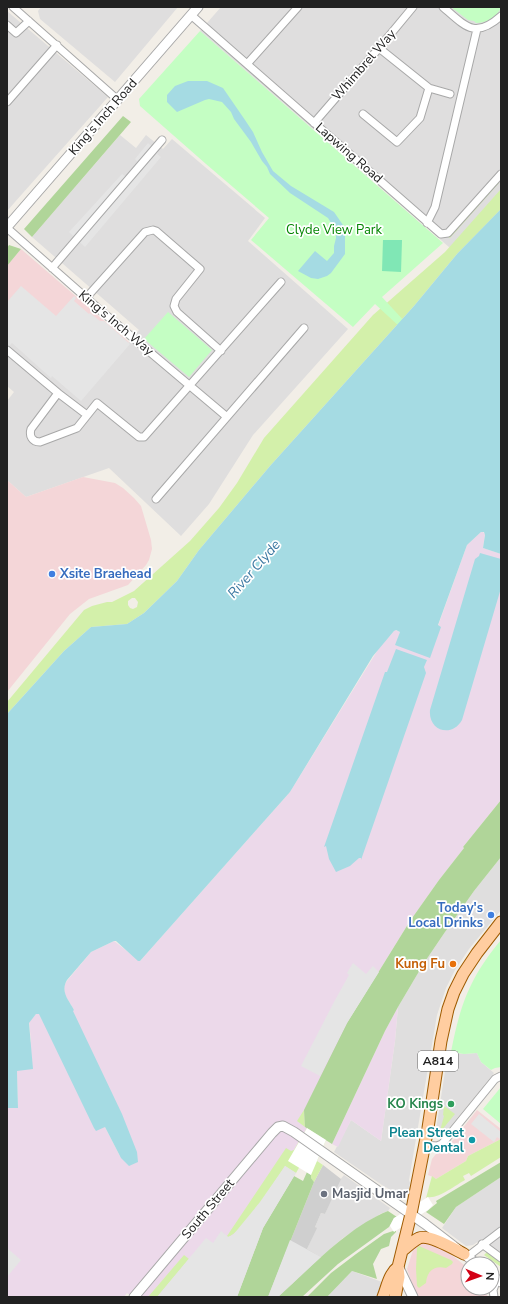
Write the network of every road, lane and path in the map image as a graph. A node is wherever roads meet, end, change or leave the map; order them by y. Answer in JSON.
{"nodes":[{"id":1,"x":13,"y":7,"type":"edge"},
{"id":2,"x":27,"y":7,"type":"edge"},
{"id":3,"x":198,"y":7,"type":"edge"},
{"id":4,"x":298,"y":7,"type":"edge"},
{"id":5,"x":413,"y":7,"type":"edge"},
{"id":6,"x":443,"y":7,"type":"edge"},
{"id":7,"x":21,"y":13,"type":"junction"},
{"id":8,"x":191,"y":15,"type":"junction"},
{"id":9,"x":501,"y":16,"type":"edge"},
{"id":10,"x":29,"y":20,"type":"junction"},
{"id":11,"x":7,"y":25,"type":"edge"},
{"id":12,"x":477,"y":29,"type":"junction"},
{"id":13,"x":57,"y":45,"type":"junction"},
{"id":14,"x":379,"y":48,"type":"junction"},
{"id":15,"x":247,"y":64,"type":"junction"},
{"id":16,"x":428,"y":88,"type":"junction"},
{"id":17,"x":450,"y":94,"type":"dead end"},
{"id":18,"x":118,"y":100,"type":"junction"},
{"id":19,"x":7,"y":102,"type":"edge"},
{"id":20,"x":363,"y":114,"type":"dead end"},
{"id":21,"x":314,"y":123,"type":"junction"},
{"id":22,"x":162,"y":140,"type":"dead end"},
{"id":23,"x":501,"y":174,"type":"edge"},
{"id":24,"x":427,"y":223,"type":"junction"},
{"id":25,"x":7,"y":227,"type":"edge"},
{"id":26,"x":52,"y":268,"type":"junction"},
{"id":27,"x":281,"y":282,"type":"dead end"},
{"id":28,"x":86,"y":298,"type":"junction"},
{"id":29,"x":304,"y":328,"type":"dead end"},
{"id":30,"x":7,"y":350,"type":"edge"},
{"id":31,"x":221,"y":351,"type":"junction"},
{"id":32,"x":190,"y":386,"type":"junction"},
{"id":33,"x":58,"y":393,"type":"junction"},
{"id":34,"x":87,"y":415,"type":"junction"},
{"id":35,"x":227,"y":417,"type":"junction"},
{"id":36,"x":156,"y":499,"type":"dead end"},
{"id":37,"x":501,"y":922,"type":"edge"},
{"id":38,"x":501,"y":1076,"type":"edge"},
{"id":39,"x":424,"y":1145,"type":"junction"},
{"id":40,"x":411,"y":1214,"type":"junction"},
{"id":41,"x":501,"y":1231,"type":"edge"},
{"id":42,"x":482,"y":1244,"type":"junction"},
{"id":43,"x":403,"y":1250,"type":"junction"},
{"id":44,"x":466,"y":1255,"type":"junction"},
{"id":45,"x":501,"y":1258,"type":"edge"},
{"id":46,"x":398,"y":1267,"type":"junction"},
{"id":47,"x":134,"y":1297,"type":"edge"},
{"id":48,"x":383,"y":1297,"type":"edge"},
{"id":49,"x":395,"y":1297,"type":"edge"},
{"id":50,"x":413,"y":1297,"type":"edge"}],
"edges":[{"from":1,"to":7,"type":"street"},
{"from":2,"to":7,"type":"street"},
{"from":3,"to":8,"type":"street","name":"King's Inch Road"},
{"from":4,"to":15,"type":"street"},
{"from":5,"to":14,"type":"street","name":"Whimbrel Way"},
{"from":6,"to":12,"type":"street"},
{"from":7,"to":10,"type":"street"},
{"from":8,"to":15,"type":"street","name":"Lapwing Road"},
{"from":8,"to":18,"type":"street","name":"King's Inch Road"},
{"from":9,"to":12,"type":"street"},
{"from":10,"to":11,"type":"street"},
{"from":10,"to":13,"type":"street"},
{"from":12,"to":24,"type":"street"},
{"from":13,"to":18,"type":"street"},
{"from":13,"to":19,"type":"street"},
{"from":14,"to":16,"type":"street"},
{"from":14,"to":21,"type":"street","name":"Whimbrel Way"},
{"from":15,"to":21,"type":"street","name":"Lapwing Road"},
{"from":16,"to":17,"type":"street"},
{"from":16,"to":20,"type":"street"},
{"from":18,"to":25,"type":"street","name":"King's Inch Road"},
{"from":21,"to":24,"type":"street","name":"Lapwing Road"},
{"from":22,"to":26,"type":"street"},
{"from":23,"to":24,"type":"street","name":"Lapwing Road"},
{"from":25,"to":26,"type":"street","name":"King's Inch Way"},
{"from":26,"to":28,"type":"street","name":"King's Inch Way"},
{"from":27,"to":31,"type":"street"},
{"from":28,"to":31,"type":"street"},
{"from":28,"to":32,"type":"street","name":"King's Inch Way"},
{"from":29,"to":35,"type":"street"},
{"from":30,"to":33,"type":"street"},
{"from":31,"to":32,"type":"street"},
{"from":32,"to":34,"type":"street"},
{"from":32,"to":35,"type":"street","name":"King's Inch Way"},
{"from":33,"to":34,"type":"street"},
{"from":33,"to":34,"type":"street"},
{"from":35,"to":36,"type":"street"},
{"from":37,"to":39,"type":"main road","number":"A814"},
{"from":38,"to":39,"type":"street"},
{"from":39,"to":40,"type":"main road","number":"A814"},
{"from":40,"to":43,"type":"main road","number":"A814"},
{"from":40,"to":44,"type":"street"},
{"from":40,"to":47,"type":"street","name":"South Street"},
{"from":41,"to":42,"type":"street"},
{"from":42,"to":44,"type":"street"},
{"from":42,"to":45,"type":"street"},
{"from":43,"to":44,"type":"main road"},
{"from":43,"to":46,"type":"main road","number":"A814"},
{"from":46,"to":48,"type":"main road","number":"A814"},
{"from":46,"to":49,"type":"main road"},
{"from":46,"to":50,"type":"street"}]}
